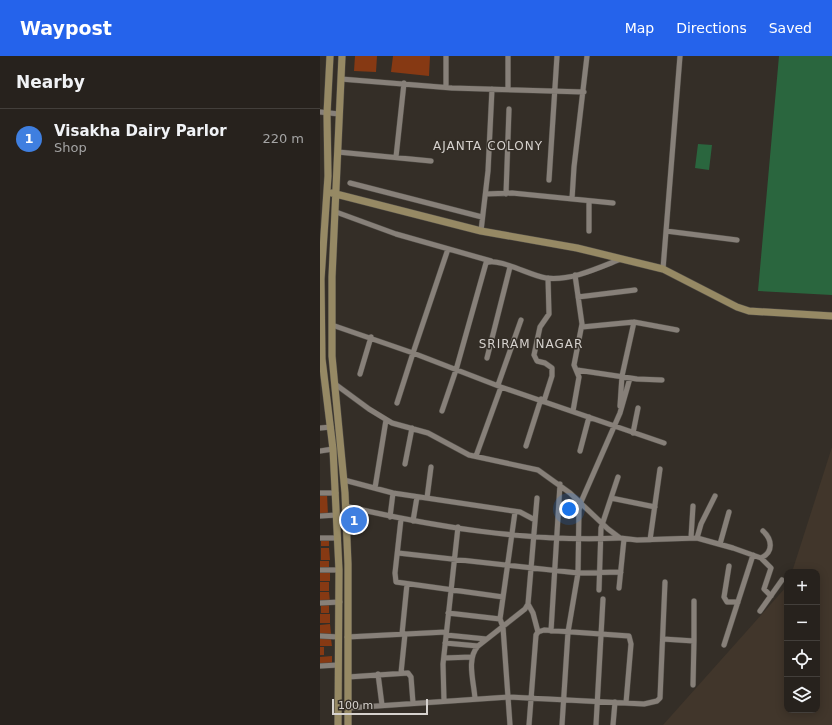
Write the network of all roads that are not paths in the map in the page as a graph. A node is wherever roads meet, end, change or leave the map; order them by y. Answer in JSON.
{"nodes":[{"id":1,"x":330,"y":56,"type":"edge"},
{"id":2,"x":342,"y":56,"type":"edge"},
{"id":3,"x":446,"y":56,"type":"edge"},
{"id":4,"x":508,"y":56,"type":"edge"},
{"id":5,"x":557,"y":56,"type":"edge"},
{"id":6,"x":587,"y":56,"type":"edge"},
{"id":7,"x":680,"y":56,"type":"edge"},
{"id":8,"x":341,"y":79,"type":"junction"},
{"id":9,"x":404,"y":83,"type":"junction"},
{"id":10,"x":446,"y":87,"type":"junction"},
{"id":11,"x":492,"y":89,"type":"junction"},
{"id":12,"x":508,"y":89,"type":"junction"},
{"id":13,"x":555,"y":91,"type":"junction"},
{"id":14,"x":584,"y":92,"type":"junction"},
{"id":15,"x":509,"y":109,"type":"dead end"},
{"id":16,"x":324,"y":113,"type":"edge"},
{"id":17,"x":339,"y":114,"type":"junction"},
{"id":18,"x":338,"y":152,"type":"junction"},
{"id":19,"x":396,"y":157,"type":"junction"},
{"id":20,"x":431,"y":161,"type":"dead end"},
{"id":21,"x":549,"y":180,"type":"dead end"},
{"id":22,"x":350,"y":183,"type":"dead end"},
{"id":23,"x":326,"y":191,"type":"junction"},
{"id":24,"x":337,"y":194,"type":"junction"},
{"id":25,"x":486,"y":194,"type":"junction"},
{"id":26,"x":506,"y":194,"type":"junction"},
{"id":27,"x":572,"y":199,"type":"junction"},
{"id":28,"x":589,"y":201,"type":"junction"},
{"id":29,"x":613,"y":203,"type":"dead end"},
{"id":30,"x":336,"y":212,"type":"junction"},
{"id":31,"x":482,"y":217,"type":"junction"},
{"id":32,"x":481,"y":231,"type":"junction"},
{"id":33,"x":589,"y":231,"type":"dead end"},
{"id":34,"x":666,"y":231,"type":"junction"},
{"id":35,"x":737,"y":240,"type":"dead end"},
{"id":36,"x":448,"y":249,"type":"junction"},
{"id":37,"x":622,"y":259,"type":"junction"},
{"id":38,"x":492,"y":261,"type":"junction"},
{"id":39,"x":510,"y":266,"type":"junction"},
{"id":40,"x":663,"y":269,"type":"junction"},
{"id":41,"x":575,"y":274,"type":"junction"},
{"id":42,"x":548,"y":278,"type":"junction"},
{"id":43,"x":320,"y":279,"type":"edge"},
{"id":44,"x":635,"y":290,"type":"dead end"},
{"id":45,"x":578,"y":297,"type":"junction"},
{"id":46,"x":832,"y":316,"type":"edge"},
{"id":47,"x":521,"y":320,"type":"dead end"},
{"id":48,"x":634,"y":322,"type":"junction"},
{"id":49,"x":332,"y":325,"type":"junction"},
{"id":50,"x":582,"y":327,"type":"junction"},
{"id":51,"x":677,"y":330,"type":"dead end"},
{"id":52,"x":371,"y":338,"type":"junction"},
{"id":53,"x":413,"y":353,"type":"junction"},
{"id":54,"x":487,"y":358,"type":"dead end"},
{"id":55,"x":321,"y":359,"type":"edge"},
{"id":56,"x":456,"y":370,"type":"junction"},
{"id":57,"x":577,"y":370,"type":"junction"},
{"id":58,"x":360,"y":374,"type":"dead end"},
{"id":59,"x":622,"y":376,"type":"junction"},
{"id":60,"x":630,"y":378,"type":"junction"},
{"id":61,"x":662,"y":380,"type":"dead end"},
{"id":62,"x":500,"y":386,"type":"junction"},
{"id":63,"x":335,"y":388,"type":"junction"},
{"id":64,"x":327,"y":393,"type":"junction"},
{"id":65,"x":543,"y":400,"type":"junction"},
{"id":66,"x":397,"y":403,"type":"dead end"},
{"id":67,"x":638,"y":408,"type":"dead end"},
{"id":68,"x":442,"y":411,"type":"dead end"},
{"id":69,"x":573,"y":411,"type":"junction"},
{"id":70,"x":620,"y":413,"type":"junction"},
{"id":71,"x":588,"y":417,"type":"junction"},
{"id":72,"x":386,"y":420,"type":"junction"},
{"id":73,"x":331,"y":427,"type":"junction"},
{"id":74,"x":614,"y":427,"type":"junction"},
{"id":75,"x":320,"y":428,"type":"edge"},
{"id":76,"x":412,"y":428,"type":"junction"},
{"id":77,"x":633,"y":433,"type":"junction"},
{"id":78,"x":664,"y":443,"type":"dead end"},
{"id":79,"x":526,"y":446,"type":"dead end"},
{"id":80,"x":333,"y":449,"type":"junction"},
{"id":81,"x":320,"y":450,"type":"edge"},
{"id":82,"x":580,"y":451,"type":"dead end"},
{"id":83,"x":476,"y":456,"type":"junction"},
{"id":84,"x":404,"y":464,"type":"dead end"},
{"id":85,"x":432,"y":467,"type":"dead end"},
{"id":86,"x":660,"y":469,"type":"dead end"},
{"id":87,"x":618,"y":477,"type":"dead end"},
{"id":88,"x":344,"y":480,"type":"junction"},
{"id":89,"x":560,"y":484,"type":"junction"},
{"id":90,"x":375,"y":488,"type":"junction"},
{"id":91,"x":320,"y":493,"type":"edge"},
{"id":92,"x":336,"y":493,"type":"junction"},
{"id":93,"x":345,"y":493,"type":"junction"},
{"id":94,"x":393,"y":493,"type":"junction"},
{"id":95,"x":417,"y":496,"type":"junction"},
{"id":96,"x":715,"y":496,"type":"dead end"},
{"id":97,"x":427,"y":498,"type":"junction"},
{"id":98,"x":537,"y":498,"type":"dead end"},
{"id":99,"x":611,"y":498,"type":"junction"},
{"id":100,"x":581,"y":502,"type":"junction"},
{"id":101,"x":345,"y":506,"type":"junction"},
{"id":102,"x":693,"y":506,"type":"dead end"},
{"id":103,"x":654,"y":507,"type":"junction"},
{"id":104,"x":515,"y":512,"type":"junction"},
{"id":105,"x":729,"y":512,"type":"dead end"},
{"id":106,"x":337,"y":515,"type":"junction"},
{"id":107,"x":320,"y":516,"type":"edge"},
{"id":108,"x":390,"y":517,"type":"junction"},
{"id":109,"x":401,"y":519,"type":"junction"},
{"id":110,"x":535,"y":520,"type":"junction"},
{"id":111,"x":413,"y":521,"type":"junction"},
{"id":112,"x":602,"y":522,"type":"junction"},
{"id":113,"x":458,"y":527,"type":"junction"},
{"id":114,"x":763,"y":531,"type":"dead end"},
{"id":115,"x":512,"y":535,"type":"junction"},
{"id":116,"x":320,"y":538,"type":"edge"},
{"id":117,"x":338,"y":538,"type":"junction"},
{"id":118,"x":534,"y":538,"type":"junction"},
{"id":119,"x":556,"y":538,"type":"junction"},
{"id":120,"x":690,"y":538,"type":"junction"},
{"id":121,"x":697,"y":538,"type":"junction"},
{"id":122,"x":578,"y":539,"type":"junction"},
{"id":123,"x":600,"y":539,"type":"junction"},
{"id":124,"x":622,"y":539,"type":"junction"},
{"id":125,"x":650,"y":540,"type":"junction"},
{"id":126,"x":720,"y":544,"type":"junction"},
{"id":127,"x":398,"y":553,"type":"junction"},
{"id":128,"x":753,"y":555,"type":"junction"},
{"id":129,"x":761,"y":558,"type":"junction"},
{"id":130,"x":454,"y":560,"type":"junction"},
{"id":131,"x":507,"y":566,"type":"junction"},
{"id":132,"x":729,"y":566,"type":"dead end"},
{"id":133,"x":532,"y":568,"type":"junction"},
{"id":134,"x":320,"y":570,"type":"edge"},
{"id":135,"x":339,"y":570,"type":"junction"},
{"id":136,"x":554,"y":570,"type":"junction"},
{"id":137,"x":621,"y":572,"type":"junction"},
{"id":138,"x":578,"y":573,"type":"junction"},
{"id":139,"x":599,"y":573,"type":"junction"},
{"id":140,"x":782,"y":580,"type":"dead end"},
{"id":141,"x":665,"y":582,"type":"dead end"},
{"id":142,"x":407,"y":584,"type":"junction"},
{"id":143,"x":619,"y":588,"type":"dead end"},
{"id":144,"x":451,"y":590,"type":"junction"},
{"id":145,"x":598,"y":590,"type":"dead end"},
{"id":146,"x":771,"y":596,"type":"junction"},
{"id":147,"x":503,"y":597,"type":"junction"},
{"id":148,"x":603,"y":599,"type":"dead end"},
{"id":149,"x":694,"y":601,"type":"dead end"},
{"id":150,"x":340,"y":602,"type":"junction"},
{"id":151,"x":738,"y":602,"type":"junction"},
{"id":152,"x":320,"y":603,"type":"edge"},
{"id":153,"x":528,"y":604,"type":"junction"},
{"id":154,"x":760,"y":611,"type":"dead end"},
{"id":155,"x":448,"y":613,"type":"junction"},
{"id":156,"x":500,"y":619,"type":"junction"},
{"id":157,"x":503,"y":626,"type":"junction"},
{"id":158,"x":551,"y":630,"type":"junction"},
{"id":159,"x":538,"y":632,"type":"junction"},
{"id":160,"x":568,"y":632,"type":"junction"},
{"id":161,"x":403,"y":634,"type":"junction"},
{"id":162,"x":446,"y":634,"type":"junction"},
{"id":163,"x":601,"y":634,"type":"junction"},
{"id":164,"x":320,"y":636,"type":"edge"},
{"id":165,"x":339,"y":636,"type":"junction"},
{"id":166,"x":347,"y":636,"type":"junction"},
{"id":167,"x":486,"y":639,"type":"junction"},
{"id":168,"x":663,"y":639,"type":"junction"},
{"id":169,"x":694,"y":641,"type":"junction"},
{"id":170,"x":446,"y":643,"type":"junction"},
{"id":171,"x":724,"y":645,"type":"dead end"},
{"id":172,"x":478,"y":646,"type":"junction"},
{"id":173,"x":472,"y":657,"type":"junction"},
{"id":174,"x":444,"y":658,"type":"junction"},
{"id":175,"x":338,"y":665,"type":"junction"},
{"id":176,"x":320,"y":666,"type":"edge"},
{"id":177,"x":401,"y":672,"type":"junction"},
{"id":178,"x":378,"y":674,"type":"junction"},
{"id":179,"x":348,"y":677,"type":"junction"},
{"id":180,"x":694,"y":685,"type":"dead end"},
{"id":181,"x":509,"y":697,"type":"junction"},
{"id":182,"x":531,"y":698,"type":"junction"},
{"id":183,"x":475,"y":699,"type":"junction"},
{"id":184,"x":564,"y":700,"type":"junction"},
{"id":185,"x":444,"y":701,"type":"junction"},
{"id":186,"x":598,"y":702,"type":"junction"},
{"id":187,"x":615,"y":702,"type":"junction"},
{"id":188,"x":413,"y":703,"type":"junction"},
{"id":189,"x":626,"y":703,"type":"junction"},
{"id":190,"x":382,"y":705,"type":"junction"},
{"id":191,"x":348,"y":708,"type":"junction"},
{"id":192,"x":338,"y":725,"type":"edge"},
{"id":193,"x":348,"y":725,"type":"edge"},
{"id":194,"x":510,"y":725,"type":"edge"},
{"id":195,"x":529,"y":725,"type":"edge"},
{"id":196,"x":562,"y":725,"type":"edge"},
{"id":197,"x":596,"y":725,"type":"edge"},
{"id":198,"x":614,"y":725,"type":"edge"}],
"edges":[{"from":1,"to":16,"type":"main road"},
{"from":2,"to":8,"type":"main road"},
{"from":3,"to":10,"type":"street"},
{"from":4,"to":12,"type":"street"},
{"from":5,"to":13,"type":"street"},
{"from":6,"to":14,"type":"street"},
{"from":7,"to":34,"type":"street"},
{"from":8,"to":9,"type":"street"},
{"from":8,"to":17,"type":"main road"},
{"from":9,"to":10,"type":"street"},
{"from":9,"to":19,"type":"street"},
{"from":10,"to":11,"type":"street"},
{"from":11,"to":12,"type":"street"},
{"from":11,"to":25,"type":"street"},
{"from":12,"to":13,"type":"street"},
{"from":13,"to":14,"type":"street"},
{"from":13,"to":21,"type":"street"},
{"from":14,"to":27,"type":"street"},
{"from":15,"to":26,"type":"street"},
{"from":16,"to":17,"type":"street"},
{"from":16,"to":23,"type":"main road"},
{"from":17,"to":18,"type":"main road"},
{"from":18,"to":19,"type":"street"},
{"from":18,"to":24,"type":"main road"},
{"from":19,"to":20,"type":"street"},
{"from":22,"to":31,"type":"street"},
{"from":23,"to":24,"type":"main road"},
{"from":23,"to":43,"type":"main road"},
{"from":24,"to":30,"type":"main road"},
{"from":24,"to":32,"type":"main road"},
{"from":25,"to":26,"type":"street"},
{"from":25,"to":31,"type":"street"},
{"from":26,"to":27,"type":"street"},
{"from":27,"to":28,"type":"street"},
{"from":28,"to":29,"type":"street"},
{"from":28,"to":33,"type":"street"},
{"from":30,"to":36,"type":"street"},
{"from":30,"to":49,"type":"main road"},
{"from":31,"to":32,"type":"street"},
{"from":32,"to":37,"type":"main road"},
{"from":34,"to":35,"type":"street"},
{"from":34,"to":40,"type":"street"},
{"from":36,"to":38,"type":"street"},
{"from":36,"to":53,"type":"street"},
{"from":37,"to":40,"type":"main road"},
{"from":37,"to":41,"type":"street"},
{"from":38,"to":39,"type":"street"},
{"from":38,"to":56,"type":"street"},
{"from":39,"to":42,"type":"street"},
{"from":39,"to":54,"type":"street"},
{"from":40,"to":46,"type":"main road"},
{"from":41,"to":42,"type":"street"},
{"from":41,"to":45,"type":"street"},
{"from":42,"to":65,"type":"street"},
{"from":43,"to":55,"type":"main road"},
{"from":44,"to":45,"type":"street"},
{"from":45,"to":50,"type":"street"},
{"from":47,"to":62,"type":"street"},
{"from":48,"to":50,"type":"street"},
{"from":48,"to":51,"type":"street"},
{"from":48,"to":59,"type":"street"},
{"from":49,"to":52,"type":"street"},
{"from":49,"to":63,"type":"main road"},
{"from":50,"to":57,"type":"street"},
{"from":52,"to":53,"type":"street"},
{"from":52,"to":58,"type":"street"},
{"from":53,"to":56,"type":"street"},
{"from":53,"to":66,"type":"street"},
{"from":55,"to":64,"type":"main road"},
{"from":56,"to":62,"type":"street"},
{"from":56,"to":68,"type":"street"},
{"from":57,"to":59,"type":"street"},
{"from":57,"to":69,"type":"street"},
{"from":59,"to":60,"type":"street"},
{"from":59,"to":70,"type":"street"},
{"from":60,"to":61,"type":"street"},
{"from":60,"to":70,"type":"street"},
{"from":62,"to":65,"type":"street"},
{"from":62,"to":83,"type":"street"},
{"from":63,"to":64,"type":"main road"},
{"from":63,"to":72,"type":"street"},
{"from":63,"to":88,"type":"main road"},
{"from":64,"to":73,"type":"main road"},
{"from":65,"to":69,"type":"street"},
{"from":65,"to":79,"type":"street"},
{"from":67,"to":77,"type":"street"},
{"from":69,"to":71,"type":"street"},
{"from":70,"to":74,"type":"street"},
{"from":71,"to":74,"type":"street"},
{"from":71,"to":82,"type":"street"},
{"from":72,"to":76,"type":"street"},
{"from":72,"to":90,"type":"street"},
{"from":73,"to":75,"type":"street"},
{"from":73,"to":80,"type":"main road"},
{"from":74,"to":77,"type":"street"},
{"from":74,"to":100,"type":"street"},
{"from":76,"to":83,"type":"street"},
{"from":76,"to":84,"type":"street"},
{"from":77,"to":78,"type":"street"},
{"from":80,"to":81,"type":"street"},
{"from":80,"to":92,"type":"main road"},
{"from":83,"to":89,"type":"street"},
{"from":85,"to":97,"type":"street"},
{"from":86,"to":103,"type":"street"},
{"from":87,"to":99,"type":"street"},
{"from":88,"to":90,"type":"street"},
{"from":88,"to":93,"type":"main road"},
{"from":89,"to":100,"type":"street"},
{"from":89,"to":119,"type":"street"},
{"from":90,"to":94,"type":"street"},
{"from":91,"to":92,"type":"street"},
{"from":92,"to":93,"type":"main road"},
{"from":92,"to":106,"type":"main road"},
{"from":93,"to":101,"type":"main road"},
{"from":94,"to":95,"type":"street"},
{"from":94,"to":108,"type":"street"},
{"from":95,"to":97,"type":"street"},
{"from":95,"to":111,"type":"street"},
{"from":96,"to":121,"type":"street"},
{"from":97,"to":104,"type":"street"},
{"from":98,"to":110,"type":"street"},
{"from":99,"to":103,"type":"street"},
{"from":99,"to":112,"type":"street"},
{"from":100,"to":112,"type":"street"},
{"from":100,"to":122,"type":"street"},
{"from":101,"to":108,"type":"street"},
{"from":101,"to":166,"type":"main road"},
{"from":102,"to":120,"type":"street"},
{"from":103,"to":125,"type":"street"},
{"from":104,"to":110,"type":"street"},
{"from":104,"to":115,"type":"street"},
{"from":105,"to":126,"type":"street"},
{"from":106,"to":107,"type":"street"},
{"from":106,"to":117,"type":"main road"},
{"from":108,"to":109,"type":"street"},
{"from":109,"to":111,"type":"street"},
{"from":109,"to":127,"type":"street"},
{"from":110,"to":118,"type":"street"},
{"from":111,"to":113,"type":"street"},
{"from":112,"to":123,"type":"street"},
{"from":112,"to":124,"type":"street"},
{"from":113,"to":115,"type":"street"},
{"from":113,"to":130,"type":"street"},
{"from":114,"to":129,"type":"street"},
{"from":115,"to":118,"type":"street"},
{"from":115,"to":131,"type":"street"},
{"from":116,"to":117,"type":"street"},
{"from":117,"to":135,"type":"main road"},
{"from":118,"to":119,"type":"street"},
{"from":118,"to":133,"type":"street"},
{"from":119,"to":122,"type":"street"},
{"from":119,"to":136,"type":"street"},
{"from":120,"to":121,"type":"street"},
{"from":120,"to":125,"type":"street"},
{"from":121,"to":126,"type":"street"},
{"from":122,"to":123,"type":"street"},
{"from":122,"to":138,"type":"street"},
{"from":123,"to":124,"type":"street"},
{"from":123,"to":139,"type":"street"},
{"from":124,"to":125,"type":"street"},
{"from":124,"to":137,"type":"street"},
{"from":126,"to":128,"type":"street"},
{"from":127,"to":130,"type":"street"},
{"from":127,"to":142,"type":"street"},
{"from":128,"to":129,"type":"street"},
{"from":128,"to":151,"type":"street"},
{"from":129,"to":146,"type":"street"},
{"from":130,"to":131,"type":"street"},
{"from":130,"to":144,"type":"street"},
{"from":131,"to":133,"type":"street"},
{"from":131,"to":147,"type":"street"},
{"from":132,"to":151,"type":"street"},
{"from":133,"to":136,"type":"street"},
{"from":133,"to":153,"type":"street"},
{"from":134,"to":135,"type":"street"},
{"from":135,"to":150,"type":"main road"},
{"from":136,"to":138,"type":"street"},
{"from":136,"to":158,"type":"street"},
{"from":137,"to":139,"type":"street"},
{"from":137,"to":143,"type":"street"},
{"from":138,"to":139,"type":"street"},
{"from":138,"to":160,"type":"street"},
{"from":139,"to":145,"type":"street"},
{"from":140,"to":146,"type":"street"},
{"from":141,"to":168,"type":"street"},
{"from":142,"to":144,"type":"street"},
{"from":142,"to":161,"type":"street"},
{"from":144,"to":147,"type":"street"},
{"from":144,"to":155,"type":"street"},
{"from":146,"to":154,"type":"street"},
{"from":147,"to":156,"type":"street"},
{"from":148,"to":163,"type":"street"},
{"from":149,"to":169,"type":"street"},
{"from":150,"to":152,"type":"street"},
{"from":150,"to":165,"type":"main road"},
{"from":151,"to":171,"type":"street"},
{"from":153,"to":157,"type":"street"},
{"from":153,"to":159,"type":"street"},
{"from":155,"to":156,"type":"street"},
{"from":155,"to":162,"type":"street"},
{"from":156,"to":157,"type":"street"},
{"from":157,"to":167,"type":"street"},
{"from":157,"to":181,"type":"street"},
{"from":158,"to":159,"type":"street"},
{"from":158,"to":160,"type":"street"},
{"from":159,"to":182,"type":"street"},
{"from":160,"to":163,"type":"street"},
{"from":160,"to":184,"type":"street"},
{"from":161,"to":162,"type":"street"},
{"from":161,"to":166,"type":"street"},
{"from":161,"to":177,"type":"street"},
{"from":162,"to":167,"type":"street"},
{"from":162,"to":170,"type":"street"},
{"from":163,"to":186,"type":"street"},
{"from":163,"to":189,"type":"street"},
{"from":164,"to":165,"type":"street"},
{"from":165,"to":175,"type":"main road"},
{"from":166,"to":179,"type":"main road"},
{"from":167,"to":172,"type":"street"},
{"from":168,"to":169,"type":"street"},
{"from":168,"to":189,"type":"street"},
{"from":169,"to":180,"type":"street"},
{"from":170,"to":172,"type":"street"},
{"from":170,"to":174,"type":"street"},
{"from":172,"to":173,"type":"street"},
{"from":173,"to":174,"type":"street"},
{"from":173,"to":183,"type":"street"},
{"from":174,"to":185,"type":"street"},
{"from":175,"to":176,"type":"street"},
{"from":175,"to":192,"type":"main road"},
{"from":177,"to":178,"type":"street"},
{"from":177,"to":188,"type":"street"},
{"from":178,"to":179,"type":"street"},
{"from":178,"to":190,"type":"street"},
{"from":179,"to":191,"type":"main road"},
{"from":181,"to":182,"type":"street"},
{"from":181,"to":183,"type":"street"},
{"from":181,"to":194,"type":"street"},
{"from":182,"to":184,"type":"street"},
{"from":182,"to":195,"type":"street"},
{"from":183,"to":185,"type":"street"},
{"from":184,"to":186,"type":"street"},
{"from":184,"to":196,"type":"street"},
{"from":185,"to":188,"type":"street"},
{"from":186,"to":187,"type":"street"},
{"from":186,"to":197,"type":"street"},
{"from":187,"to":189,"type":"street"},
{"from":187,"to":198,"type":"street"},
{"from":188,"to":190,"type":"street"},
{"from":190,"to":191,"type":"street"},
{"from":191,"to":193,"type":"main road"}]}
